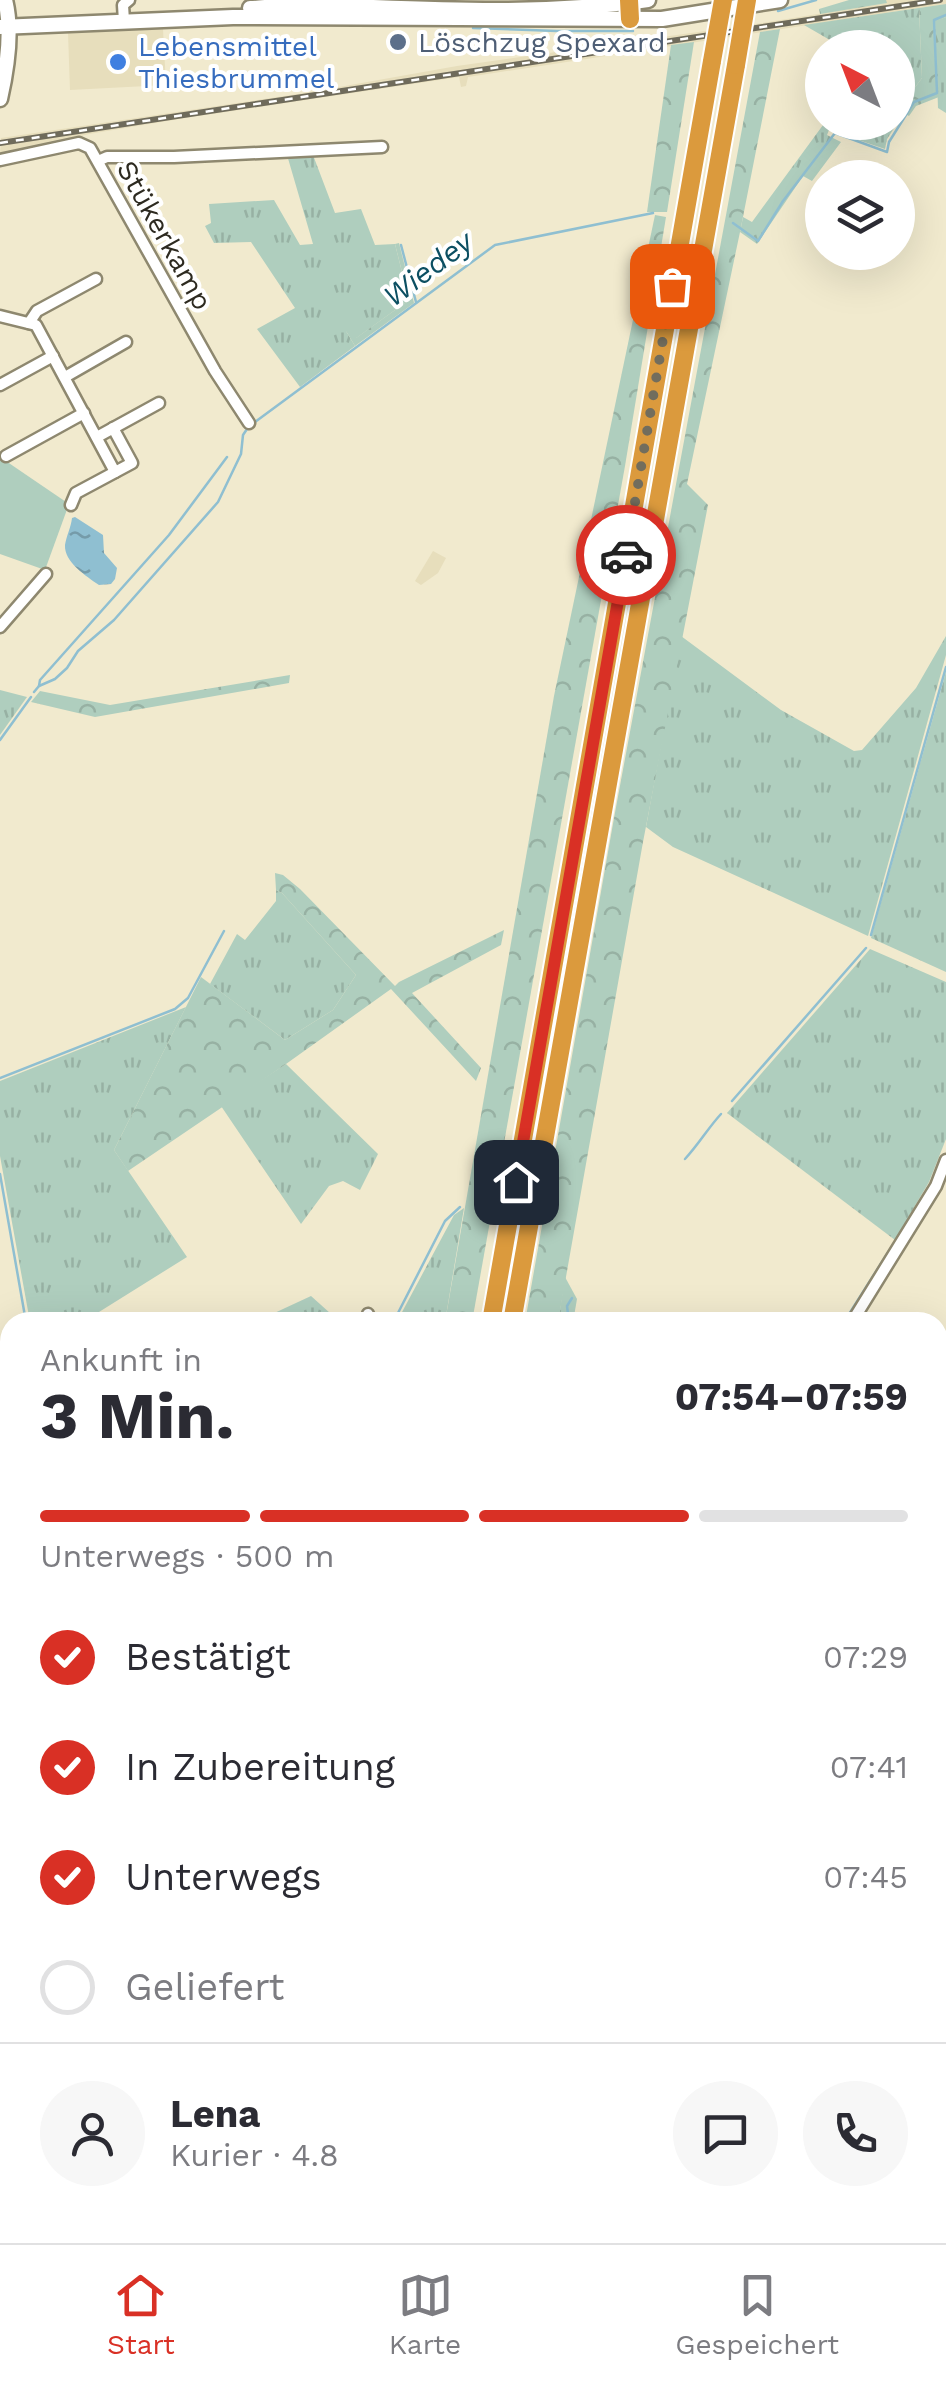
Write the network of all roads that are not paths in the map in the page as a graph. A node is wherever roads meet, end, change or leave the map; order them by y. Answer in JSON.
{"nodes":[{"id":1,"x":6,"y":0,"type":"edge"},
{"id":2,"x":722,"y":0,"type":"edge"},
{"id":3,"x":747,"y":0,"type":"edge"},
{"id":4,"x":780,"y":0,"type":"edge"},
{"id":5,"x":637,"y":6,"type":"edge"},
{"id":6,"x":355,"y":8,"type":"edge"},
{"id":7,"x":125,"y":11,"type":"edge"},
{"id":8,"x":4,"y":23,"type":"edge"},
{"id":9,"x":0,"y":96,"type":"edge"},
{"id":10,"x":382,"y":147,"type":"dead end"},
{"id":11,"x":0,"y":160,"type":"edge"},
{"id":12,"x":98,"y":161,"type":"junction"},
{"id":13,"x":96,"y":279,"type":"dead end"},
{"id":14,"x":0,"y":316,"type":"edge"},
{"id":15,"x":29,"y":323,"type":"junction"},
{"id":16,"x":126,"y":342,"type":"dead end"},
{"id":17,"x":53,"y":356,"type":"junction"},
{"id":18,"x":64,"y":377,"type":"junction"},
{"id":19,"x":0,"y":384,"type":"edge"},
{"id":20,"x":159,"y":403,"type":"dead end"},
{"id":21,"x":84,"y":413,"type":"junction"},
{"id":22,"x":250,"y":422,"type":"dead end"},
{"id":23,"x":113,"y":428,"type":"junction"},
{"id":24,"x":97,"y":437,"type":"junction"},
{"id":25,"x":6,"y":456,"type":"dead end"},
{"id":26,"x":116,"y":472,"type":"junction"},
{"id":27,"x":71,"y":505,"type":"dead end"},
{"id":28,"x":46,"y":574,"type":"dead end"},
{"id":29,"x":0,"y":603,"type":"edge"},
{"id":30,"x":16,"y":609,"type":"junction"},
{"id":31,"x":0,"y":627,"type":"edge"},
{"id":32,"x":946,"y":1160,"type":"edge"},
{"id":33,"x":493,"y":1312,"type":"edge"},
{"id":34,"x":514,"y":1312,"type":"edge"},
{"id":35,"x":858,"y":1312,"type":"edge"}],
"edges":[{"from":1,"to":8,"type":"main road"},
{"from":2,"to":33,"type":"highway","bridge":true},
{"from":3,"to":34,"type":"highway","bridge":true},
{"from":4,"to":5,"type":"main road"},
{"from":5,"to":6,"type":"main road"},
{"from":6,"to":7,"type":"main road"},
{"from":7,"to":8,"type":"main road"},
{"from":8,"to":9,"type":"main road"},
{"from":10,"to":12,"type":"street"},
{"from":11,"to":12,"type":"street","name":"Stükerkamp"},
{"from":12,"to":22,"type":"street","name":"Stükerkamp"},
{"from":13,"to":15,"type":"street"},
{"from":14,"to":15,"type":"street"},
{"from":15,"to":17,"type":"street"},
{"from":16,"to":18,"type":"street"},
{"from":17,"to":18,"type":"street"},
{"from":17,"to":19,"type":"street"},
{"from":18,"to":21,"type":"street"},
{"from":20,"to":23,"type":"street"},
{"from":21,"to":24,"type":"street"},
{"from":21,"to":25,"type":"street"},
{"from":23,"to":24,"type":"street"},
{"from":23,"to":26,"type":"street"},
{"from":24,"to":26,"type":"street"},
{"from":26,"to":27,"type":"street"},
{"from":28,"to":30,"type":"street"},
{"from":29,"to":30,"type":"street"},
{"from":30,"to":31,"type":"street"},
{"from":32,"to":35,"type":"street"}]}
